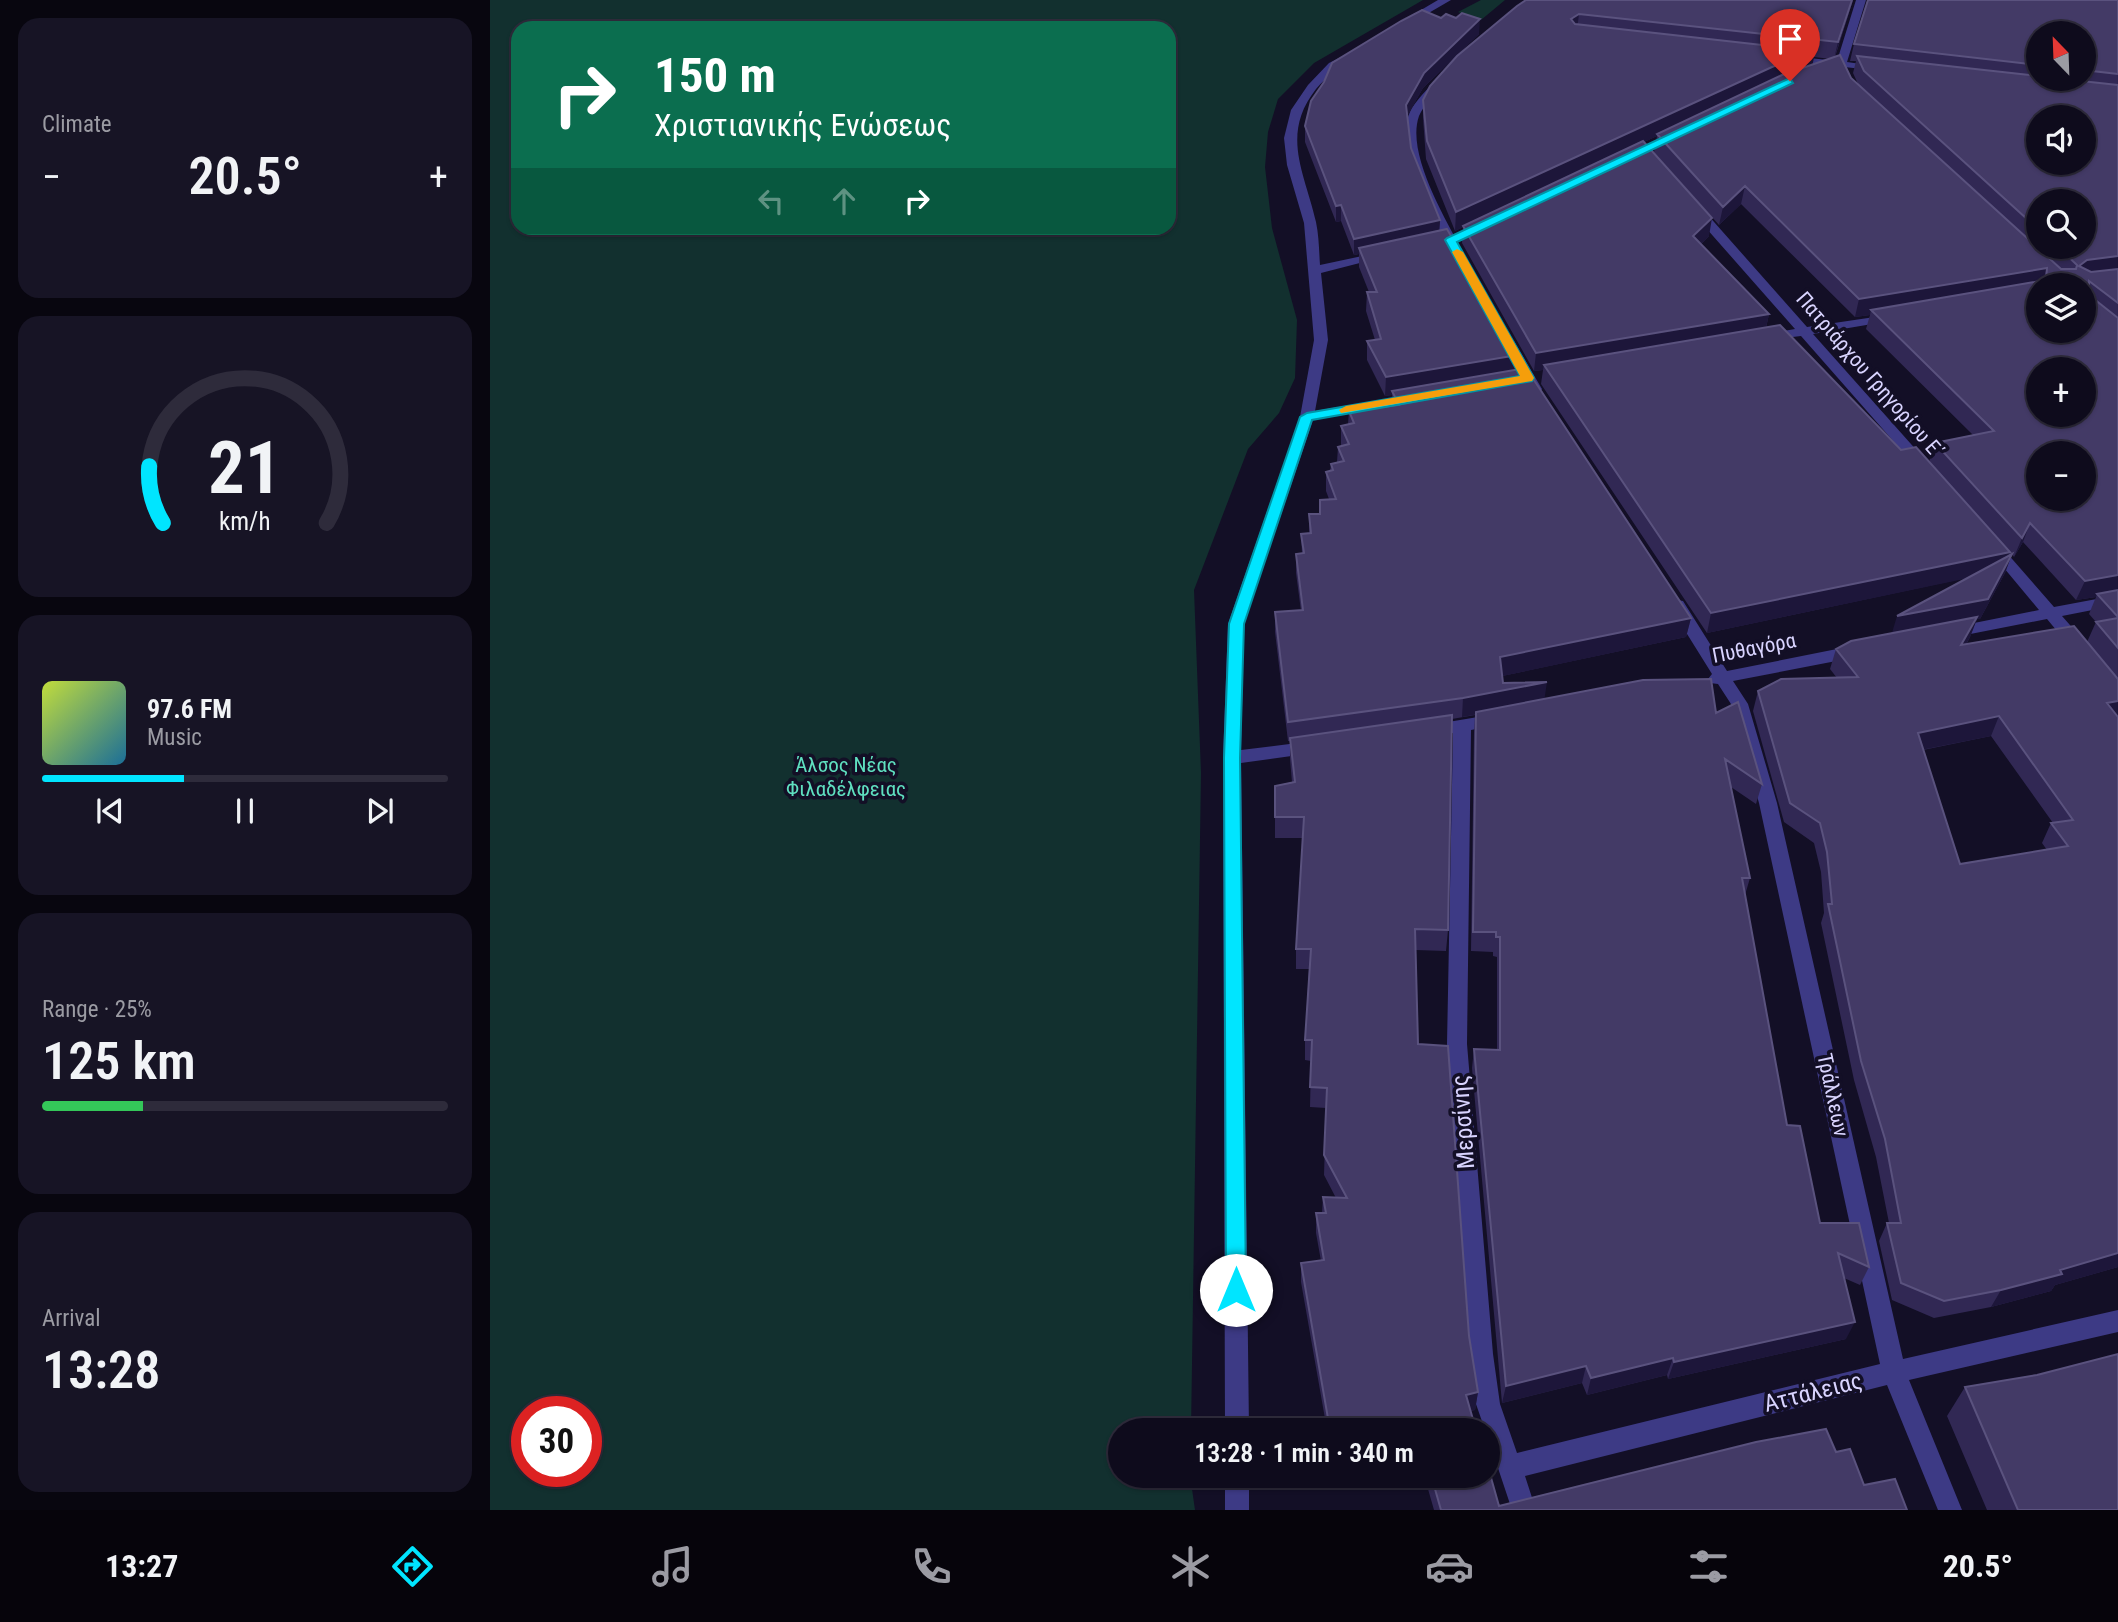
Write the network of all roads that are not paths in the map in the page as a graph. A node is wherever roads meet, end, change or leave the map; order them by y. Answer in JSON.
{"nodes":[{"id":1,"x":1446,"y":0,"type":"edge"},
{"id":2,"x":1861,"y":0,"type":"edge"},
{"id":3,"x":1390,"y":30,"type":"edge"},
{"id":4,"x":1356,"y":51,"type":"edge"},
{"id":5,"x":1775,"y":57,"type":"edge"},
{"id":6,"x":1841,"y":64,"type":"junction"},
{"id":7,"x":1896,"y":71,"type":"edge"},
{"id":8,"x":1446,"y":74,"type":"edge"},
{"id":9,"x":1806,"y":75,"type":"edge"},
{"id":10,"x":1849,"y":82,"type":"edge"},
{"id":11,"x":1688,"y":201,"type":"edge"},
{"id":12,"x":1396,"y":252,"type":"edge"},
{"id":13,"x":1463,"y":263,"type":"edge"},
{"id":14,"x":1315,"y":270,"type":"junction"},
{"id":15,"x":1908,"y":314,"type":"edge"},
{"id":16,"x":1804,"y":331,"type":"junction"},
{"id":17,"x":1502,"y":332,"type":"edge"},
{"id":18,"x":1751,"y":340,"type":"edge"},
{"id":19,"x":1424,"y":396,"type":"edge"},
{"id":20,"x":1542,"y":401,"type":"edge"},
{"id":21,"x":1307,"y":417,"type":"junction"},
{"id":22,"x":1933,"y":478,"type":"edge"},
{"id":23,"x":1988,"y":540,"type":"edge"},
{"id":24,"x":1671,"y":596,"type":"edge"},
{"id":25,"x":2118,"y":600,"type":"edge"},
{"id":26,"x":2053,"y":613,"type":"junction"},
{"id":27,"x":1930,"y":637,"type":"edge"},
{"id":28,"x":1875,"y":648,"type":"edge"},
{"id":29,"x":2085,"y":653,"type":"edge"},
{"id":30,"x":1725,"y":677,"type":"junction"},
{"id":31,"x":1699,"y":682,"type":"edge"},
{"id":32,"x":1514,"y":717,"type":"edge"},
{"id":33,"x":1462,"y":726,"type":"junction"},
{"id":34,"x":1408,"y":734,"type":"edge"},
{"id":35,"x":1327,"y":745,"type":"edge"},
{"id":36,"x":1232,"y":758,"type":"junction"},
{"id":37,"x":2118,"y":1321,"type":"edge"},
{"id":38,"x":1894,"y":1372,"type":"junction"},
{"id":39,"x":1237,"y":1418,"type":"edge"},
{"id":40,"x":1510,"y":1467,"type":"junction"},
{"id":41,"x":1237,"y":1488,"type":"edge"},
{"id":42,"x":1237,"y":1510,"type":"edge"},
{"id":43,"x":1524,"y":1510,"type":"edge"},
{"id":44,"x":1950,"y":1510,"type":"edge"}],
"edges":[{"from":1,"to":3,"type":"street"},
{"from":2,"to":6,"type":"street"},
{"from":4,"to":14,"type":"street"},
{"from":5,"to":6,"type":"street"},
{"from":6,"to":7,"type":"street"},
{"from":6,"to":9,"type":"street"},
{"from":6,"to":10,"type":"street"},
{"from":8,"to":13,"type":"street"},
{"from":11,"to":16,"type":"street","name":"Πατριάρχου Γρηγορίου Ε΄"},
{"from":12,"to":14,"type":"street"},
{"from":14,"to":21,"type":"street"},
{"from":15,"to":16,"type":"street"},
{"from":16,"to":18,"type":"street"},
{"from":16,"to":22,"type":"street","name":"Πατριάρχου Γρηγορίου Ε΄"},
{"from":17,"to":20,"type":"street"},
{"from":19,"to":21,"type":"street"},
{"from":21,"to":36,"type":"street"},
{"from":23,"to":26,"type":"street"},
{"from":24,"to":30,"type":"street","name":"Τράλλεων"},
{"from":25,"to":26,"type":"street"},
{"from":26,"to":27,"type":"street"},
{"from":26,"to":29,"type":"street"},
{"from":28,"to":30,"type":"street","name":"Πυθαγόρα"},
{"from":30,"to":31,"type":"street","name":"Πυθαγόρα"},
{"from":30,"to":38,"type":"street","name":"Τράλλεων"},
{"from":32,"to":33,"type":"street"},
{"from":33,"to":34,"type":"street"},
{"from":33,"to":40,"type":"street","name":"Μερσίνης"},
{"from":35,"to":36,"type":"street"},
{"from":36,"to":39,"type":"street"},
{"from":37,"to":38,"type":"street","name":"Αττάλειας"},
{"from":38,"to":40,"type":"street","name":"Αττάλειας"},
{"from":38,"to":44,"type":"street","name":"Τράλλεων"},
{"from":40,"to":43,"type":"street","name":"Μερσίνης"},
{"from":41,"to":42,"type":"street"}]}
